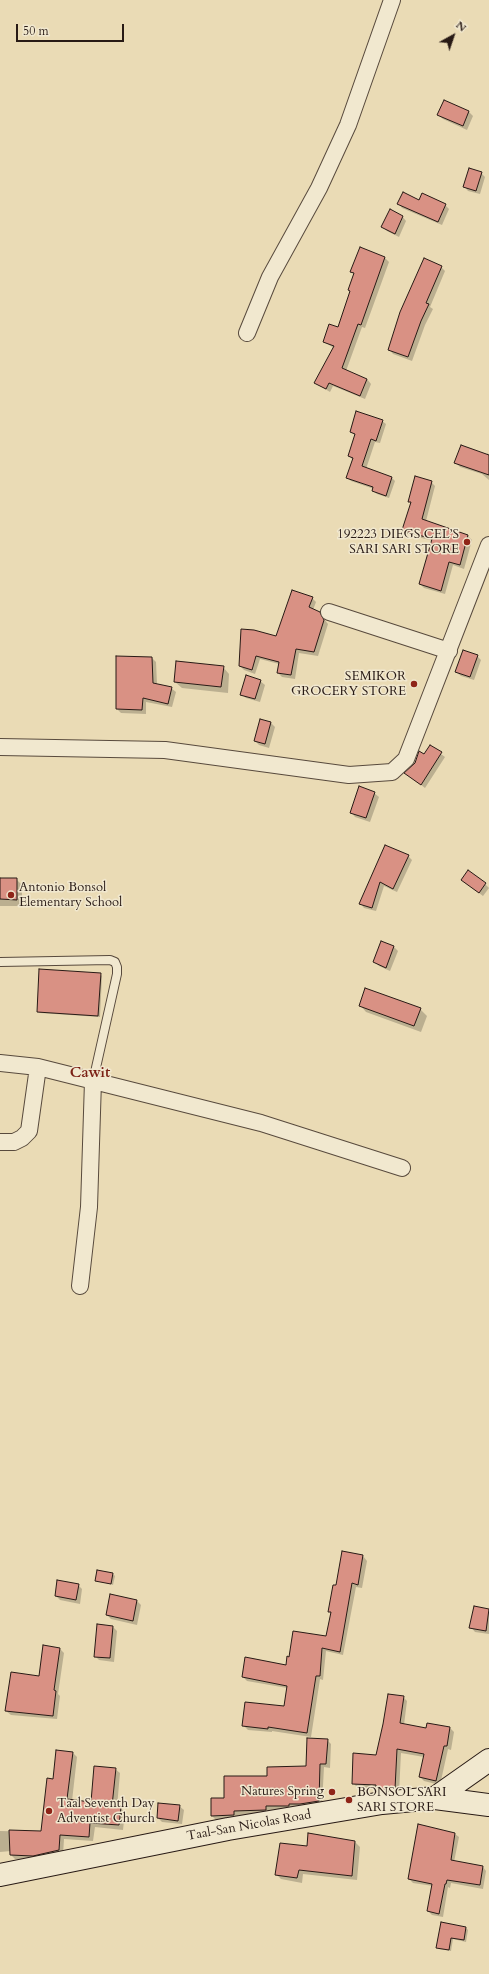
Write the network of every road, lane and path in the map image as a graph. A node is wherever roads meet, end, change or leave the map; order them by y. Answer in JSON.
{"nodes":[{"id":1,"x":392,"y":0,"type":"edge"},
{"id":2,"x":247,"y":333,"type":"dead end"},
{"id":3,"x":489,"y":545,"type":"edge"},
{"id":4,"x":329,"y":612,"type":"dead end"},
{"id":5,"x":449,"y":651,"type":"junction"},
{"id":6,"x":0,"y":747,"type":"edge"},
{"id":7,"x":0,"y":962,"type":"edge"},
{"id":8,"x":0,"y":1063,"type":"edge"},
{"id":9,"x":38,"y":1067,"type":"junction"},
{"id":10,"x":93,"y":1081,"type":"junction"},
{"id":11,"x":0,"y":1142,"type":"edge"},
{"id":12,"x":402,"y":1168,"type":"dead end"},
{"id":13,"x":80,"y":1286,"type":"dead end"},
{"id":14,"x":489,"y":1760,"type":"edge"},
{"id":15,"x":435,"y":1798,"type":"junction"},
{"id":16,"x":489,"y":1805,"type":"edge"},
{"id":17,"x":0,"y":1875,"type":"edge"}],
"edges":[{"from":1,"to":2,"type":"street"},
{"from":3,"to":5,"type":"street"},
{"from":4,"to":5,"type":"street"},
{"from":5,"to":6,"type":"street"},
{"from":7,"to":10,"type":"lane"},
{"from":8,"to":9,"type":"street"},
{"from":9,"to":10,"type":"street"},
{"from":9,"to":11,"type":"street"},
{"from":10,"to":12,"type":"street"},
{"from":10,"to":13,"type":"street"},
{"from":14,"to":15,"type":"main road","name":"Taal-San Nicolas Road"},
{"from":15,"to":16,"type":"main road"},
{"from":15,"to":17,"type":"main road","name":"Taal-San Nicolas Road"}]}
